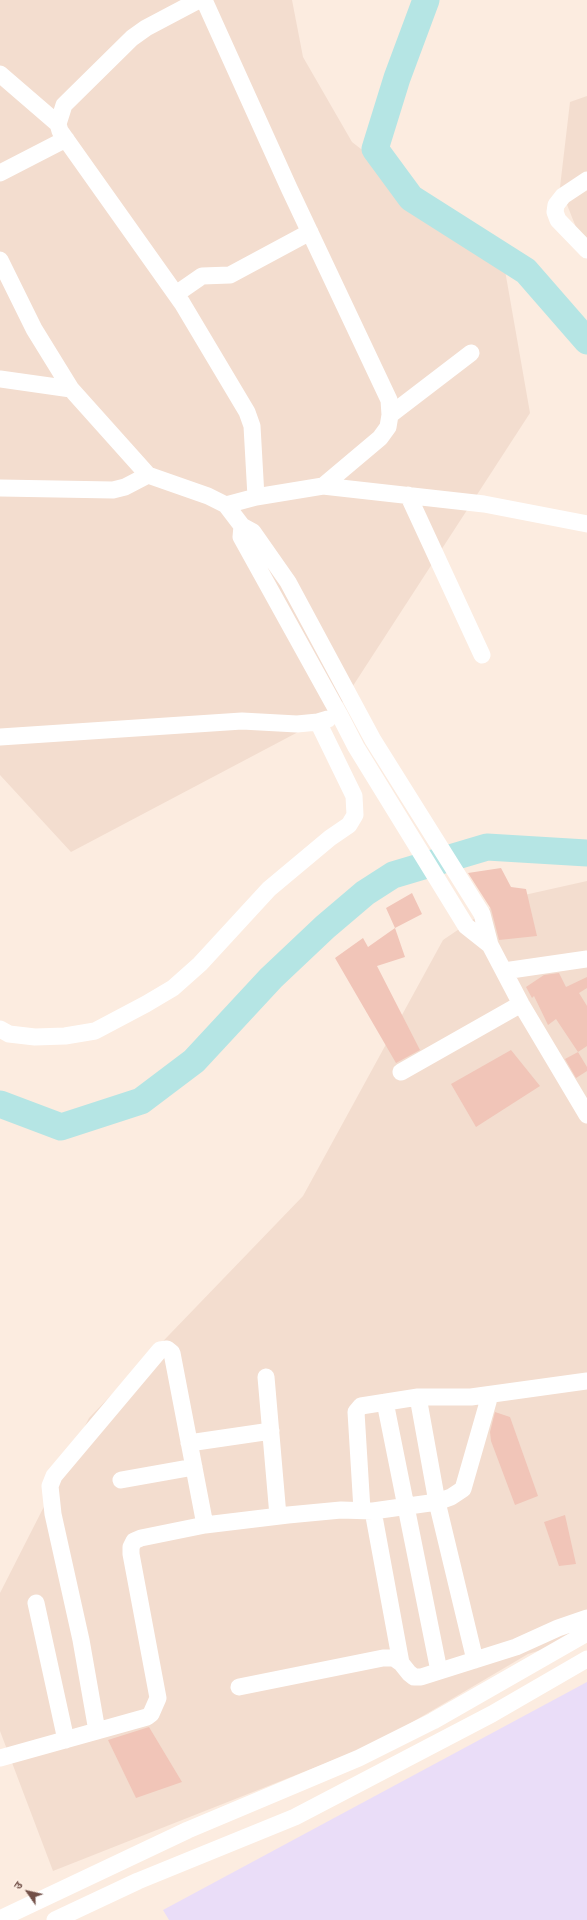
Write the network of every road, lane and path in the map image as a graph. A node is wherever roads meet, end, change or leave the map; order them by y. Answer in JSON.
{"nodes":[{"id":1,"x":199,"y":0,"type":"edge"},
{"id":2,"x":204,"y":0,"type":"edge"},
{"id":3,"x":0,"y":74,"type":"edge"},
{"id":4,"x":58,"y":124,"type":"junction"},
{"id":5,"x":66,"y":140,"type":"junction"},
{"id":6,"x":0,"y":173,"type":"edge"},
{"id":7,"x":587,"y":180,"type":"edge"},
{"id":8,"x":310,"y":232,"type":"junction"},
{"id":9,"x":587,"y":250,"type":"edge"},
{"id":10,"x":0,"y":260,"type":"edge"},
{"id":11,"x":176,"y":294,"type":"junction"},
{"id":12,"x":471,"y":353,"type":"dead end"},
{"id":13,"x":0,"y":379,"type":"edge"},
{"id":14,"x":70,"y":389,"type":"junction"},
{"id":15,"x":390,"y":415,"type":"junction"},
{"id":16,"x":148,"y":475,"type":"junction"},
{"id":17,"x":323,"y":486,"type":"junction"},
{"id":18,"x":0,"y":488,"type":"edge"},
{"id":19,"x":408,"y":495,"type":"junction"},
{"id":20,"x":256,"y":497,"type":"junction"},
{"id":21,"x":226,"y":505,"type":"junction"},
{"id":22,"x":587,"y":524,"type":"edge"},
{"id":23,"x":242,"y":526,"type":"junction"},
{"id":24,"x":482,"y":655,"type":"dead end"},
{"id":25,"x":339,"y":714,"type":"junction"},
{"id":26,"x":318,"y":722,"type":"junction"},
{"id":27,"x":0,"y":737,"type":"edge"},
{"id":28,"x":490,"y":945,"type":"junction"},
{"id":29,"x":587,"y":959,"type":"edge"},
{"id":30,"x":504,"y":971,"type":"junction"},
{"id":31,"x":520,"y":1004,"type":"junction"},
{"id":32,"x":0,"y":1029,"type":"edge"},
{"id":33,"x":401,"y":1072,"type":"dead end"},
{"id":34,"x":587,"y":1114,"type":"edge"},
{"id":35,"x":266,"y":1377,"type":"dead end"},
{"id":36,"x":587,"y":1381,"type":"edge"},
{"id":37,"x":490,"y":1395,"type":"junction"},
{"id":38,"x":418,"y":1396,"type":"junction"},
{"id":39,"x":385,"y":1402,"type":"junction"},
{"id":40,"x":271,"y":1431,"type":"junction"},
{"id":41,"x":189,"y":1443,"type":"junction"},
{"id":42,"x":194,"y":1467,"type":"junction"},
{"id":43,"x":121,"y":1480,"type":"dead end"},
{"id":44,"x":437,"y":1502,"type":"junction"},
{"id":45,"x":406,"y":1507,"type":"junction"},
{"id":46,"x":368,"y":1511,"type":"junction"},
{"id":47,"x":278,"y":1516,"type":"junction"},
{"id":48,"x":204,"y":1525,"type":"junction"},
{"id":49,"x":36,"y":1604,"type":"dead end"},
{"id":50,"x":587,"y":1618,"type":"edge"},
{"id":51,"x":587,"y":1632,"type":"edge"},
{"id":52,"x":587,"y":1659,"type":"edge"},
{"id":53,"x":475,"y":1660,"type":"junction"},
{"id":54,"x":402,"y":1662,"type":"junction"},
{"id":55,"x":439,"y":1671,"type":"junction"},
{"id":56,"x":239,"y":1687,"type":"dead end"},
{"id":57,"x":97,"y":1731,"type":"junction"},
{"id":58,"x":66,"y":1740,"type":"junction"},
{"id":59,"x":0,"y":1758,"type":"edge"},
{"id":60,"x":0,"y":1919,"type":"edge"},
{"id":61,"x":55,"y":1920,"type":"edge"}],
"edges":[{"from":1,"to":4,"type":"street"},
{"from":2,"to":8,"type":"street"},
{"from":3,"to":4,"type":"street"},
{"from":4,"to":5,"type":"street"},
{"from":5,"to":6,"type":"street"},
{"from":5,"to":11,"type":"street"},
{"from":7,"to":9,"type":"street"},
{"from":8,"to":11,"type":"street"},
{"from":8,"to":15,"type":"street"},
{"from":10,"to":14,"type":"street"},
{"from":11,"to":20,"type":"street"},
{"from":12,"to":15,"type":"street"},
{"from":13,"to":14,"type":"street"},
{"from":14,"to":16,"type":"street"},
{"from":15,"to":17,"type":"street"},
{"from":16,"to":18,"type":"street"},
{"from":16,"to":21,"type":"street"},
{"from":17,"to":19,"type":"street"},
{"from":17,"to":20,"type":"street"},
{"from":19,"to":22,"type":"street"},
{"from":19,"to":24,"type":"street"},
{"from":20,"to":21,"type":"street"},
{"from":21,"to":23,"type":"street"},
{"from":23,"to":25,"type":"street"},
{"from":23,"to":28,"type":"street"},
{"from":25,"to":26,"type":"street"},
{"from":25,"to":28,"type":"street"},
{"from":26,"to":27,"type":"street"},
{"from":26,"to":32,"type":"street"},
{"from":28,"to":30,"type":"street"},
{"from":29,"to":30,"type":"street"},
{"from":30,"to":31,"type":"street"},
{"from":31,"to":33,"type":"street"},
{"from":31,"to":34,"type":"street"},
{"from":35,"to":40,"type":"street"},
{"from":36,"to":37,"type":"street"},
{"from":37,"to":38,"type":"street"},
{"from":37,"to":44,"type":"street"},
{"from":38,"to":39,"type":"street"},
{"from":38,"to":44,"type":"street"},
{"from":39,"to":45,"type":"street"},
{"from":39,"to":46,"type":"street"},
{"from":40,"to":41,"type":"street"},
{"from":40,"to":47,"type":"street"},
{"from":41,"to":42,"type":"street"},
{"from":41,"to":57,"type":"street"},
{"from":42,"to":43,"type":"street"},
{"from":42,"to":48,"type":"street"},
{"from":44,"to":45,"type":"street"},
{"from":44,"to":53,"type":"street"},
{"from":45,"to":46,"type":"street"},
{"from":45,"to":55,"type":"street"},
{"from":46,"to":47,"type":"street"},
{"from":46,"to":54,"type":"street"},
{"from":47,"to":48,"type":"street"},
{"from":48,"to":57,"type":"street"},
{"from":49,"to":58,"type":"street"},
{"from":50,"to":53,"type":"street"},
{"from":51,"to":60,"type":"street"},
{"from":52,"to":61,"type":"street"},
{"from":53,"to":55,"type":"street"},
{"from":54,"to":55,"type":"street"},
{"from":54,"to":56,"type":"street"},
{"from":57,"to":58,"type":"street"},
{"from":58,"to":59,"type":"street"}]}
